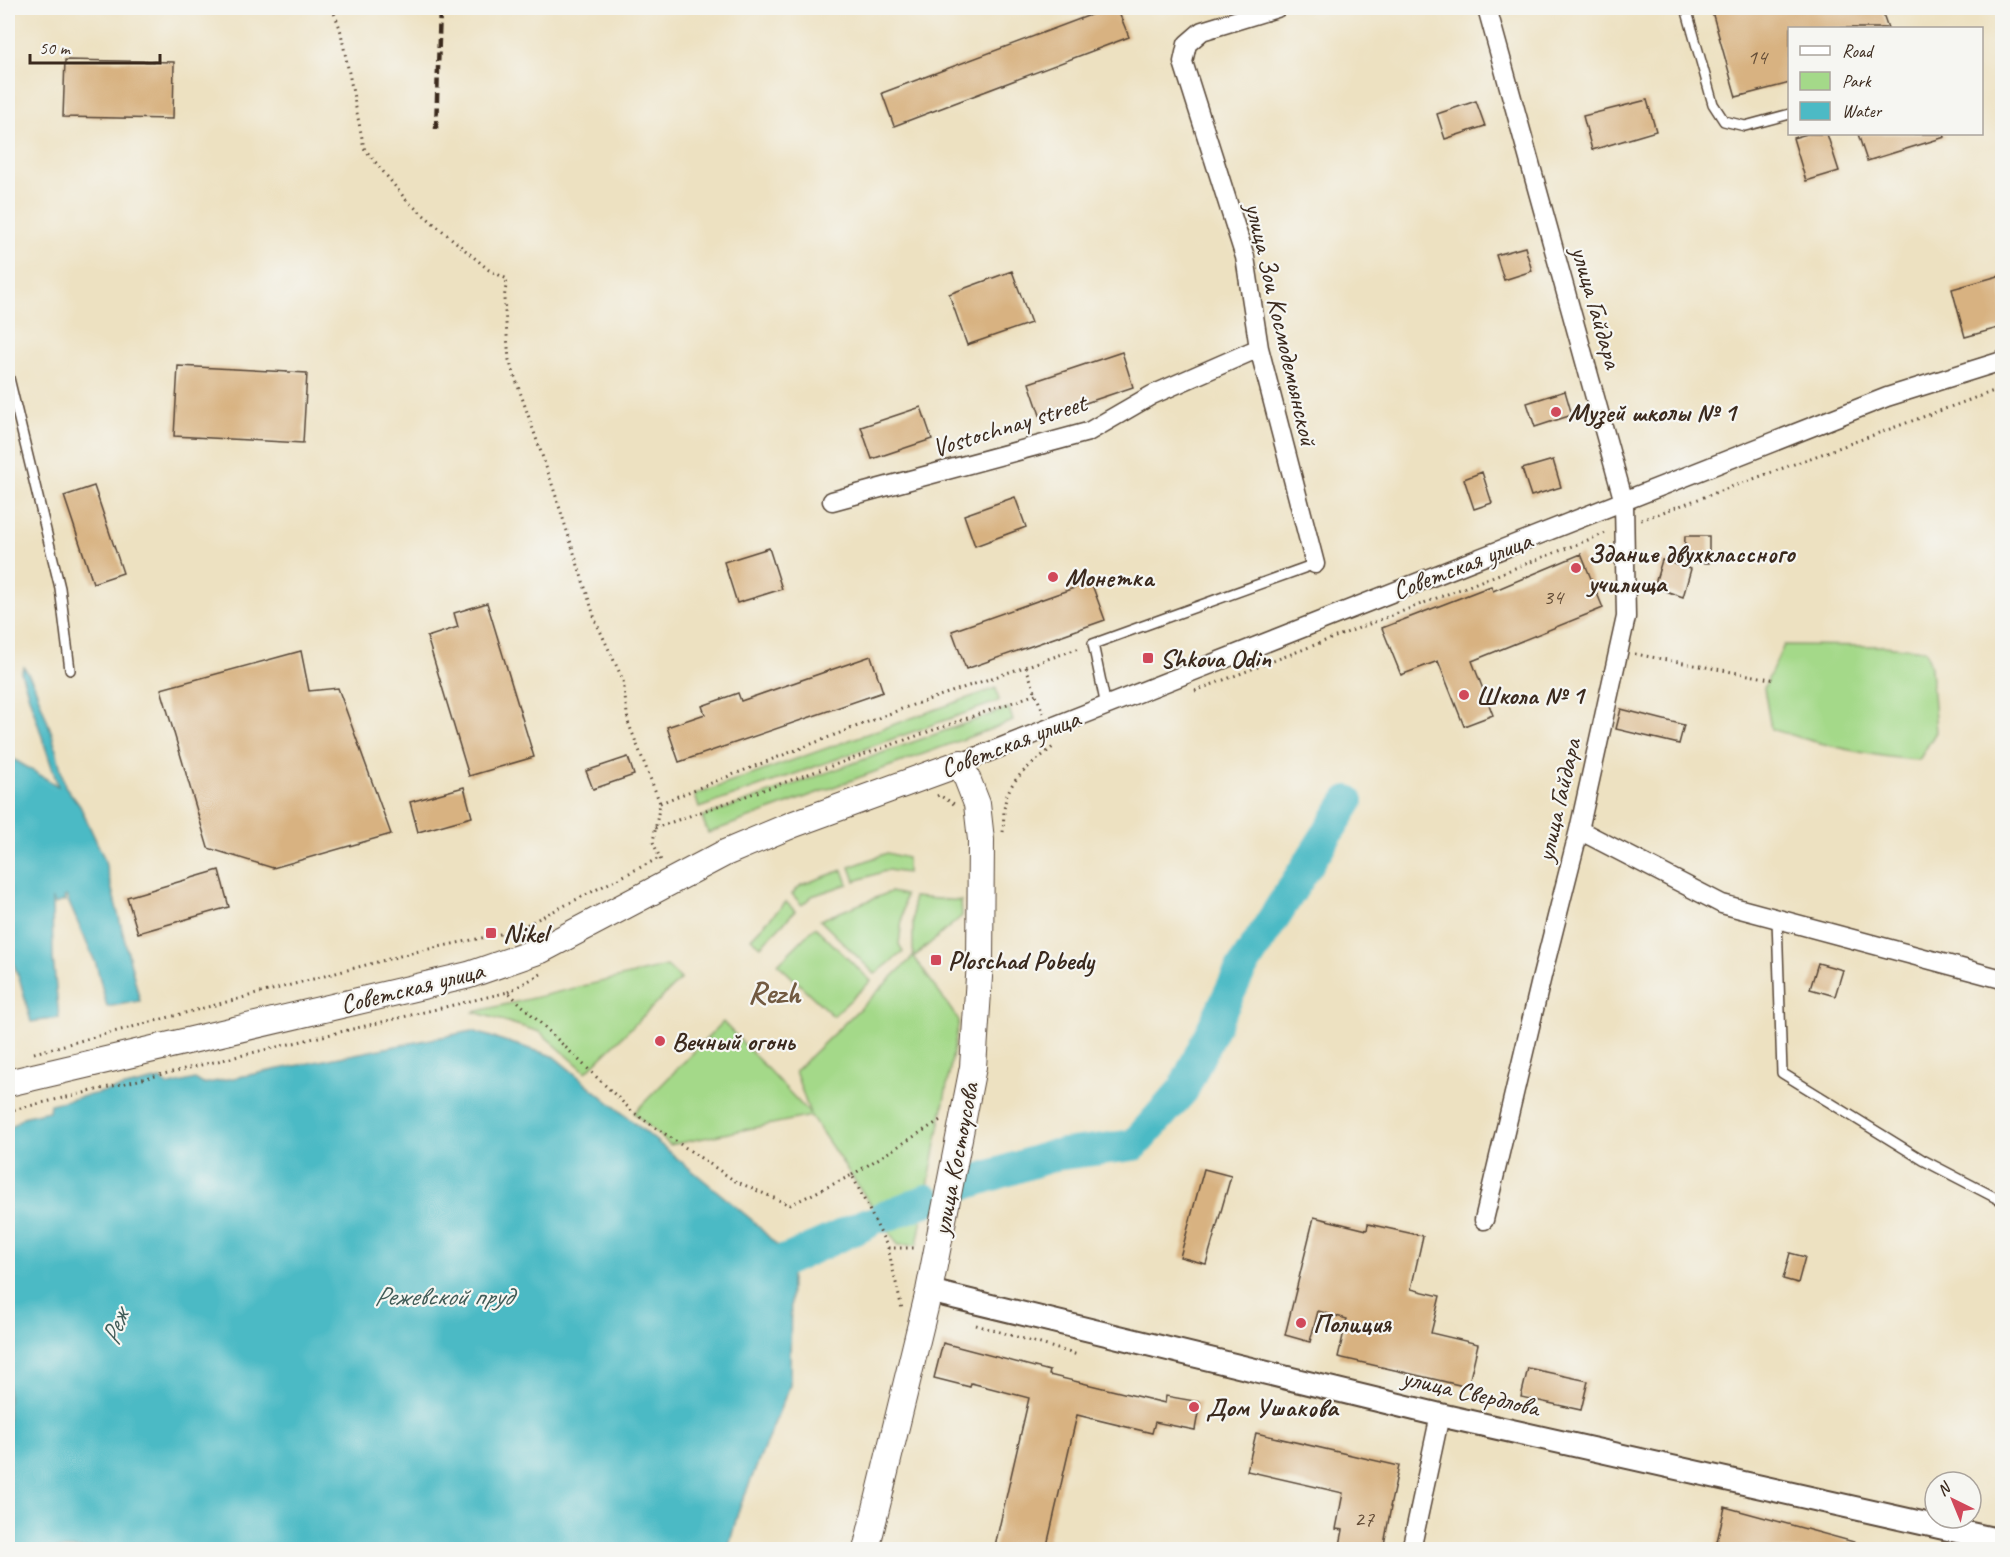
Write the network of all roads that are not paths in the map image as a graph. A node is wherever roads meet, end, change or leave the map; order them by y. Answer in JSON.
{"nodes":[{"id":1,"x":1277,"y":8,"type":"edge"},
{"id":2,"x":1486,"y":8,"type":"edge"},
{"id":3,"x":1686,"y":8,"type":"edge"},
{"id":4,"x":1788,"y":115,"type":"edge"},
{"id":5,"x":1259,"y":348,"type":"junction"},
{"id":6,"x":2002,"y":361,"type":"edge"},
{"id":7,"x":8,"y":374,"type":"edge"},
{"id":8,"x":832,"y":501,"type":"dead end"},
{"id":9,"x":1624,"y":502,"type":"junction"},
{"id":10,"x":1315,"y":564,"type":"joint"},
{"id":11,"x":70,"y":670,"type":"dead end"},
{"id":12,"x":1106,"y":706,"type":"junction"},
{"id":13,"x":961,"y":763,"type":"junction"},
{"id":14,"x":1579,"y":830,"type":"junction"},
{"id":15,"x":1778,"y":919,"type":"junction"},
{"id":16,"x":2002,"y":979,"type":"edge"},
{"id":17,"x":8,"y":1083,"type":"edge"},
{"id":18,"x":2002,"y":1201,"type":"edge"},
{"id":19,"x":1484,"y":1220,"type":"dead end"},
{"id":20,"x":929,"y":1291,"type":"junction"},
{"id":21,"x":1440,"y":1415,"type":"junction"},
{"id":22,"x":2002,"y":1541,"type":"edge"},
{"id":23,"x":866,"y":1550,"type":"edge"},
{"id":24,"x":1411,"y":1550,"type":"edge"}],
"edges":[{"from":1,"to":5,"type":"street","name":"улица Зои Космодемьянской"},
{"from":2,"to":9,"type":"street","name":"улица Гайдара"},
{"from":3,"to":4,"type":"lane"},
{"from":5,"to":8,"type":"street","name":"Vostochnay street"},
{"from":5,"to":10,"type":"street","name":"улица Зои Космодемьянской"},
{"from":6,"to":9,"type":"street","name":"Советская улица"},
{"from":7,"to":11,"type":"lane"},
{"from":9,"to":12,"type":"street","name":"Советская улица"},
{"from":9,"to":14,"type":"street","name":"улица Гайдара"},
{"from":10,"to":12,"type":"lane"},
{"from":12,"to":13,"type":"street","name":"Советская улица"},
{"from":13,"to":17,"type":"main road","name":"Советская улица"},
{"from":13,"to":20,"type":"main road","name":"улица Костоусова"},
{"from":14,"to":15,"type":"street"},
{"from":14,"to":19,"type":"street","name":"улица Гайдара"},
{"from":15,"to":16,"type":"street"},
{"from":15,"to":18,"type":"lane"},
{"from":20,"to":21,"type":"street","name":"улица Свердлова"},
{"from":20,"to":23,"type":"main road","name":"улица Костоусова"},
{"from":21,"to":22,"type":"street","name":"улица Свердлова"},
{"from":21,"to":24,"type":"street"}]}
